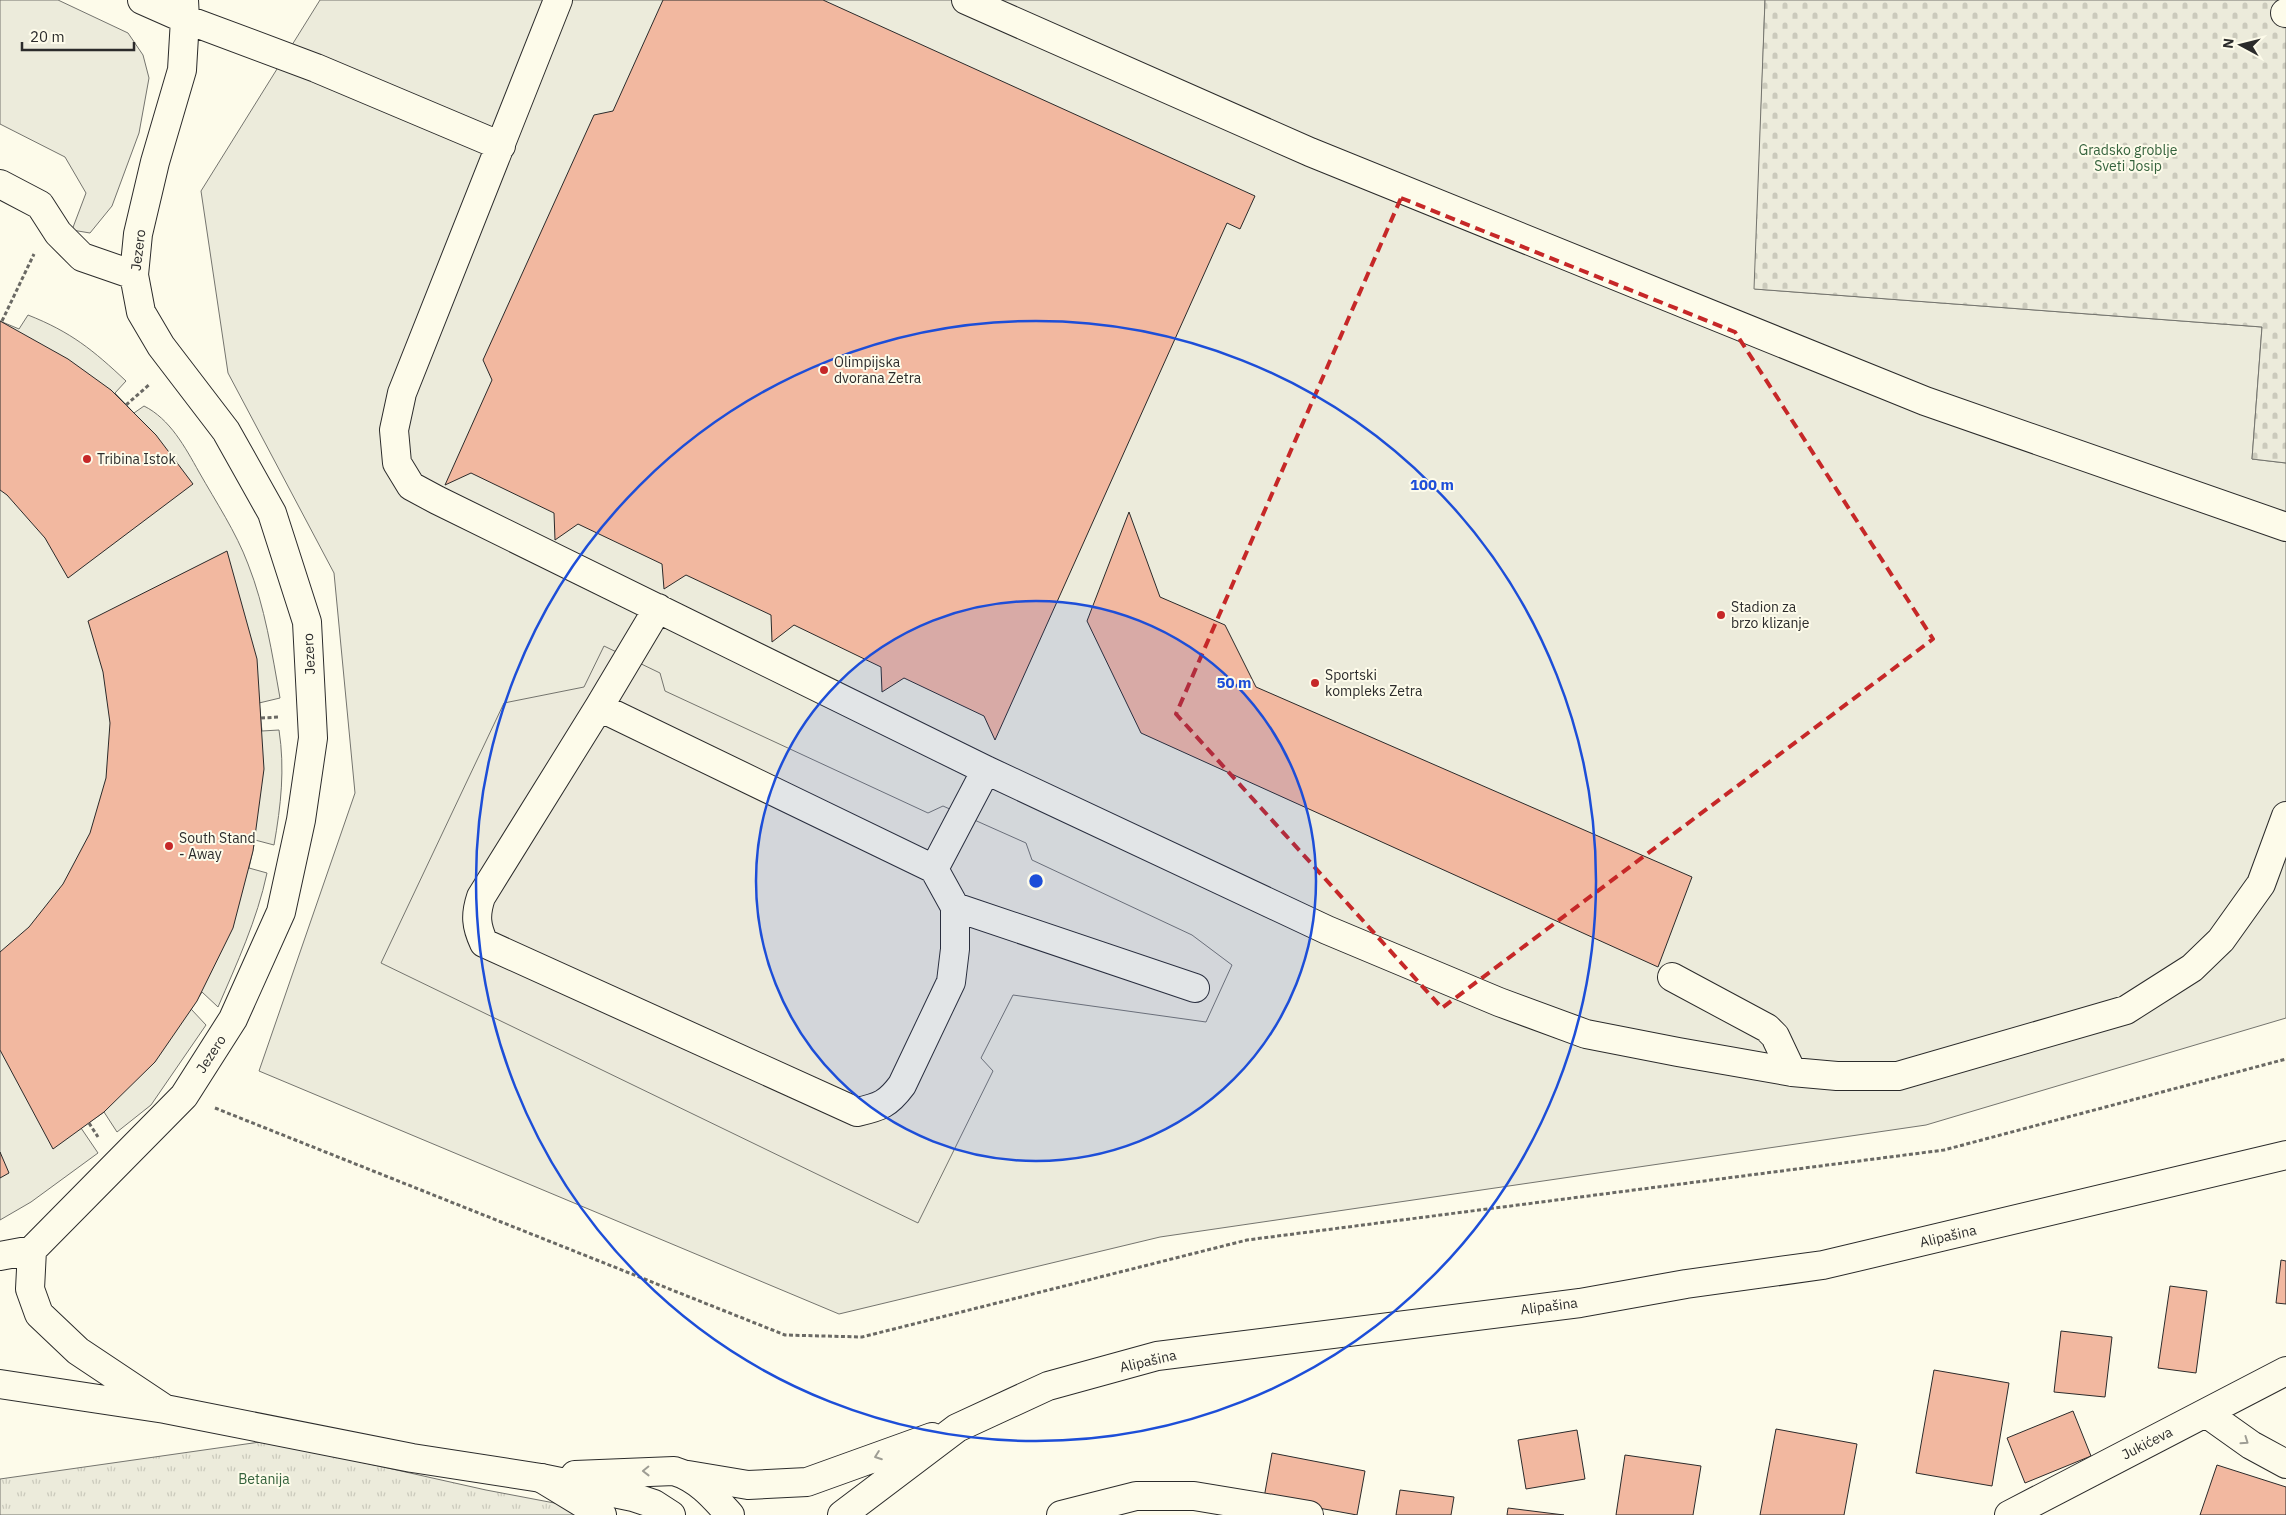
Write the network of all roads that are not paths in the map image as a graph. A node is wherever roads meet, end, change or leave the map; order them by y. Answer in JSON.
{"nodes":[{"id":1,"x":142,"y":0,"type":"edge"},
{"id":2,"x":558,"y":0,"type":"edge"},
{"id":3,"x":966,"y":0,"type":"edge"},
{"id":4,"x":185,"y":9,"type":"edge"},
{"id":5,"x":501,"y":146,"type":"junction"},
{"id":6,"x":0,"y":184,"type":"edge"},
{"id":7,"x":134,"y":275,"type":"junction"},
{"id":8,"x":2286,"y":527,"type":"edge"},
{"id":9,"x":658,"y":608,"type":"junction"},
{"id":10,"x":599,"y":707,"type":"junction"},
{"id":11,"x":986,"y":770,"type":"junction"},
{"id":12,"x":2286,"y":816,"type":"edge"},
{"id":13,"x":934,"y":869,"type":"junction"},
{"id":14,"x":954,"y":907,"type":"junction"},
{"id":15,"x":1672,"y":977,"type":"dead end"},
{"id":16,"x":1195,"y":988,"type":"dead end"},
{"id":17,"x":1792,"y":1072,"type":"junction"},
{"id":18,"x":2286,"y":1155,"type":"edge"},
{"id":19,"x":32,"y":1250,"type":"junction"},
{"id":20,"x":0,"y":1256,"type":"edge"},
{"id":21,"x":2286,"y":1371,"type":"edge"},
{"id":22,"x":0,"y":1384,"type":"edge"},
{"id":23,"x":164,"y":1409,"type":"junction"},
{"id":24,"x":2206,"y":1413,"type":"junction"},
{"id":25,"x":957,"y":1428,"type":"junction"},
{"id":26,"x":2286,"y":1464,"type":"edge"},
{"id":27,"x":688,"y":1475,"type":"junction"},
{"id":28,"x":541,"y":1478,"type":"junction"},
{"id":29,"x":602,"y":1515,"type":"edge"},
{"id":30,"x":671,"y":1515,"type":"edge"},
{"id":31,"x":730,"y":1515,"type":"edge"},
{"id":32,"x":842,"y":1515,"type":"edge"},
{"id":33,"x":1060,"y":1515,"type":"edge"},
{"id":34,"x":1309,"y":1515,"type":"edge"},
{"id":35,"x":2008,"y":1515,"type":"edge"}],
"edges":[{"from":1,"to":4,"type":"street"},
{"from":2,"to":5,"type":"street"},
{"from":3,"to":8,"type":"street"},
{"from":4,"to":5,"type":"street"},
{"from":4,"to":7,"type":"street","name":"Jezero"},
{"from":5,"to":9,"type":"street"},
{"from":6,"to":7,"type":"street"},
{"from":7,"to":19,"type":"street","name":"Jezero"},
{"from":9,"to":10,"type":"street"},
{"from":9,"to":11,"type":"street"},
{"from":10,"to":13,"type":"street"},
{"from":10,"to":14,"type":"street"},
{"from":11,"to":13,"type":"street"},
{"from":11,"to":17,"type":"street"},
{"from":12,"to":17,"type":"street"},
{"from":13,"to":14,"type":"street"},
{"from":14,"to":16,"type":"street"},
{"from":15,"to":17,"type":"street"},
{"from":18,"to":25,"type":"street","name":"Alipašina"},
{"from":19,"to":20,"type":"street"},
{"from":19,"to":23,"type":"street"},
{"from":21,"to":24,"type":"street","name":"Jukićeva"},
{"from":22,"to":23,"type":"street"},
{"from":23,"to":28,"type":"street"},
{"from":24,"to":26,"type":"street","one_way":true},
{"from":24,"to":35,"type":"street","name":"Jukićeva"},
{"from":25,"to":27,"type":"street","one_way":true},
{"from":25,"to":32,"type":"street","name":"Alipašina"},
{"from":27,"to":28,"type":"street","one_way":true},
{"from":27,"to":31,"type":"street"},
{"from":28,"to":29,"type":"street"},
{"from":28,"to":30,"type":"street"},
{"from":33,"to":34,"type":"street"}]}
